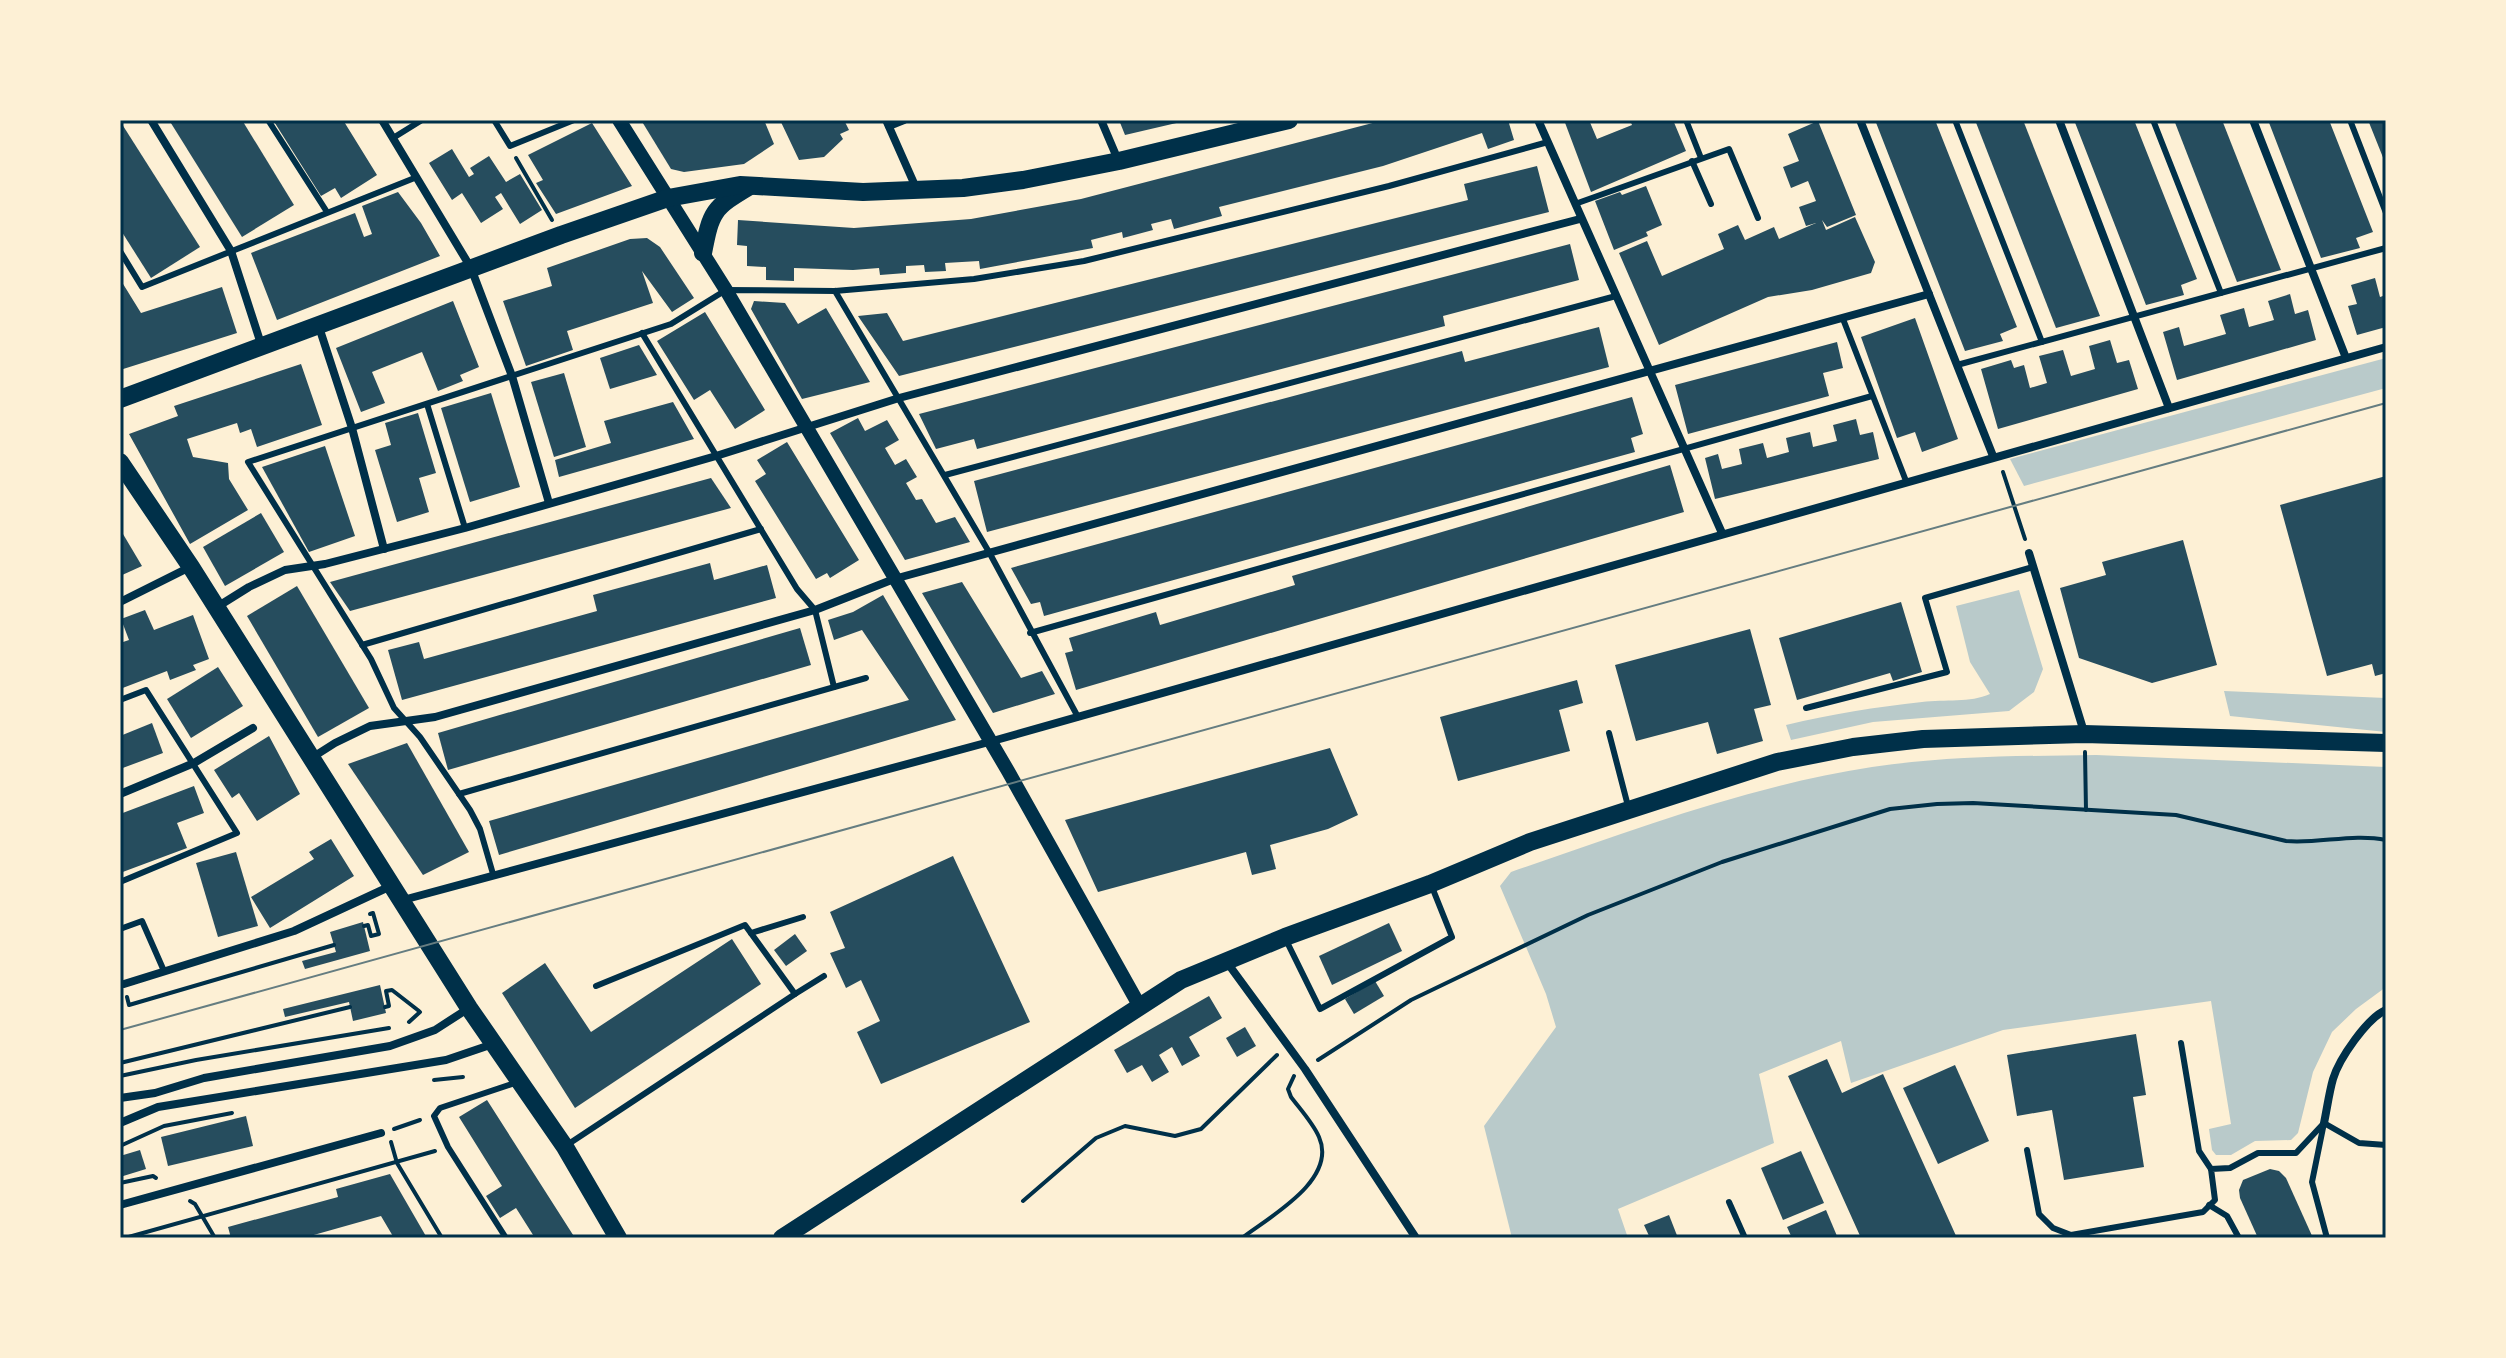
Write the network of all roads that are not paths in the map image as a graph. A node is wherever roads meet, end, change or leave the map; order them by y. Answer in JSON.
{"nodes":[{"id":1,"x":151,"y":120,"type":"edge"},
{"id":2,"x":268,"y":120,"type":"edge"},
{"id":3,"x":382,"y":120,"type":"edge"},
{"id":4,"x":422,"y":120,"type":"edge"},
{"id":5,"x":494,"y":120,"type":"edge"},
{"id":6,"x":574,"y":120,"type":"edge"},
{"id":7,"x":619,"y":120,"type":"edge"},
{"id":8,"x":904,"y":120,"type":"edge"},
{"id":9,"x":1101,"y":120,"type":"edge"},
{"id":10,"x":1289,"y":120,"type":"edge"},
{"id":11,"x":1538,"y":120,"type":"edge"},
{"id":12,"x":1686,"y":120,"type":"edge"},
{"id":13,"x":1860,"y":120,"type":"edge"},
{"id":14,"x":1955,"y":120,"type":"edge"},
{"id":15,"x":2059,"y":120,"type":"edge"},
{"id":16,"x":2153,"y":120,"type":"edge"},
{"id":17,"x":2253,"y":120,"type":"edge"},
{"id":18,"x":2350,"y":120,"type":"edge"},
{"id":19,"x":888,"y":123,"type":"edge"},
{"id":20,"x":393,"y":138,"type":"junction"},
{"id":21,"x":1548,"y":142,"type":"junction"},
{"id":22,"x":1701,"y":158,"type":"junction"},
{"id":23,"x":1119,"y":161,"type":"junction"},
{"id":24,"x":1692,"y":161,"type":"junction"},
{"id":25,"x":417,"y":177,"type":"junction"},
{"id":26,"x":752,"y":185,"type":"junction"},
{"id":27,"x":917,"y":191,"type":"junction"},
{"id":28,"x":668,"y":198,"type":"junction"},
{"id":29,"x":1575,"y":204,"type":"junction"},
{"id":30,"x":1711,"y":204,"type":"dead end"},
{"id":31,"x":327,"y":212,"type":"junction"},
{"id":32,"x":2386,"y":213,"type":"edge"},
{"id":33,"x":1758,"y":218,"type":"dead end"},
{"id":34,"x":1580,"y":219,"type":"junction"},
{"id":35,"x":2386,"y":248,"type":"edge"},
{"id":36,"x":120,"y":251,"type":"edge"},
{"id":37,"x":231,"y":251,"type":"junction"},
{"id":38,"x":703,"y":253,"type":"junction"},
{"id":39,"x":471,"y":268,"type":"junction"},
{"id":40,"x":2311,"y":268,"type":"junction"},
{"id":41,"x":726,"y":290,"type":"junction"},
{"id":42,"x":835,"y":291,"type":"junction"},
{"id":43,"x":2221,"y":293,"type":"junction"},
{"id":44,"x":1929,"y":294,"type":"junction"},
{"id":45,"x":1616,"y":296,"type":"junction"},
{"id":46,"x":2134,"y":317,"type":"junction"},
{"id":47,"x":1843,"y":319,"type":"junction"},
{"id":48,"x":319,"y":325,"type":"junction"},
{"id":49,"x":642,"y":333,"type":"junction"},
{"id":50,"x":2042,"y":342,"type":"junction"},
{"id":51,"x":262,"y":347,"type":"junction"},
{"id":52,"x":2386,"y":347,"type":"edge"},
{"id":53,"x":2346,"y":358,"type":"junction"},
{"id":54,"x":1957,"y":365,"type":"junction"},
{"id":55,"x":1649,"y":371,"type":"junction"},
{"id":56,"x":512,"y":376,"type":"junction"},
{"id":57,"x":1872,"y":396,"type":"junction"},
{"id":58,"x":899,"y":398,"type":"junction"},
{"id":59,"x":120,"y":399,"type":"edge"},
{"id":60,"x":427,"y":404,"type":"junction"},
{"id":61,"x":2169,"y":408,"type":"junction"},
{"id":62,"x":805,"y":426,"type":"junction"},
{"id":63,"x":352,"y":428,"type":"junction"},
{"id":64,"x":1684,"y":448,"type":"junction"},
{"id":65,"x":716,"y":456,"type":"junction"},
{"id":66,"x":1993,"y":456,"type":"junction"},
{"id":67,"x":120,"y":462,"type":"edge"},
{"id":68,"x":945,"y":475,"type":"junction"},
{"id":69,"x":1906,"y":481,"type":"junction"},
{"id":70,"x":549,"y":503,"type":"junction"},
{"id":71,"x":465,"y":528,"type":"junction"},
{"id":72,"x":761,"y":529,"type":"junction"},
{"id":73,"x":1722,"y":533,"type":"junction"},
{"id":74,"x":384,"y":549,"type":"junction"},
{"id":75,"x":989,"y":552,"type":"junction"},
{"id":76,"x":2029,"y":553,"type":"road end"},
{"id":77,"x":311,"y":566,"type":"junction"},
{"id":78,"x":191,"y":567,"type":"junction"},
{"id":79,"x":2033,"y":567,"type":"junction"},
{"id":80,"x":894,"y":579,"type":"junction"},
{"id":81,"x":120,"y":602,"type":"edge"},
{"id":82,"x":217,"y":608,"type":"junction"},
{"id":83,"x":815,"y":610,"type":"junction"},
{"id":84,"x":1030,"y":633,"type":"junction"},
{"id":85,"x":362,"y":645,"type":"junction"},
{"id":86,"x":866,"y":678,"type":"dead end"},
{"id":87,"x":834,"y":687,"type":"junction"},
{"id":88,"x":120,"y":700,"type":"edge"},
{"id":89,"x":1806,"y":708,"type":"dead end"},
{"id":90,"x":1078,"y":717,"type":"junction"},
{"id":91,"x":406,"y":722,"type":"junction"},
{"id":92,"x":253,"y":728,"type":"dead end"},
{"id":93,"x":1609,"y":733,"type":"dead end"},
{"id":94,"x":2084,"y":734,"type":"junction"},
{"id":95,"x":989,"y":742,"type":"junction"},
{"id":96,"x":2386,"y":743,"type":"edge"},
{"id":97,"x":312,"y":758,"type":"junction"},
{"id":98,"x":194,"y":763,"type":"junction"},
{"id":99,"x":120,"y":794,"type":"edge"},
{"id":100,"x":459,"y":794,"type":"junction"},
{"id":101,"x":1629,"y":809,"type":"junction"},
{"id":102,"x":493,"y":874,"type":"junction"},
{"id":103,"x":120,"y":882,"type":"edge"},
{"id":104,"x":1430,"y":884,"type":"junction"},
{"id":105,"x":397,"y":893,"type":"junction"},
{"id":106,"x":803,"y":917,"type":"dead end"},
{"id":107,"x":120,"y":929,"type":"edge"},
{"id":108,"x":751,"y":933,"type":"junction"},
{"id":109,"x":1285,"y":937,"type":"junction"},
{"id":110,"x":1226,"y":960,"type":"junction"},
{"id":111,"x":164,"y":971,"type":"junction"},
{"id":112,"x":824,"y":976,"type":"dead end"},
{"id":113,"x":122,"y":984,"type":"edge"},
{"id":114,"x":596,"y":986,"type":"dead end"},
{"id":115,"x":795,"y":994,"type":"junction"},
{"id":116,"x":1139,"y":1005,"type":"junction"},
{"id":117,"x":469,"y":1008,"type":"junction"},
{"id":118,"x":2386,"y":1010,"type":"edge"},
{"id":119,"x":2181,"y":1043,"type":"dead end"},
{"id":120,"x":493,"y":1044,"type":"junction"},
{"id":121,"x":520,"y":1081,"type":"junction"},
{"id":122,"x":120,"y":1098,"type":"edge"},
{"id":123,"x":120,"y":1123,"type":"edge"},
{"id":124,"x":2324,"y":1123,"type":"junction"},
{"id":125,"x":381,"y":1133,"type":"dead end"},
{"id":126,"x":2386,"y":1145,"type":"edge"},
{"id":127,"x":565,"y":1147,"type":"junction"},
{"id":128,"x":2027,"y":1150,"type":"dead end"},
{"id":129,"x":2211,"y":1169,"type":"junction"},
{"id":130,"x":1729,"y":1202,"type":"dead end"},
{"id":131,"x":120,"y":1205,"type":"edge"},
{"id":132,"x":2209,"y":1205,"type":"junction"},
{"id":133,"x":2101,"y":1230,"type":"junction"},
{"id":134,"x":506,"y":1238,"type":"edge"},
{"id":135,"x":618,"y":1238,"type":"edge"},
{"id":136,"x":782,"y":1238,"type":"edge"},
{"id":137,"x":1416,"y":1238,"type":"edge"},
{"id":138,"x":1745,"y":1238,"type":"edge"},
{"id":139,"x":2105,"y":1238,"type":"edge"},
{"id":140,"x":2239,"y":1238,"type":"edge"},
{"id":141,"x":2327,"y":1238,"type":"edge"}],
"edges":[{"from":1,"to":37,"type":"street"},
{"from":2,"to":31,"type":"lane"},
{"from":3,"to":20,"type":"street"},
{"from":4,"to":20,"type":"lane"},
{"from":5,"to":6,"type":"lane"},
{"from":7,"to":28,"type":"street"},
{"from":8,"to":19,"type":"street"},
{"from":9,"to":23,"type":"street"},
{"from":10,"to":23,"type":"main road"},
{"from":11,"to":21,"type":"street"},
{"from":12,"to":22,"type":"lane"},
{"from":13,"to":44,"type":"street"},
{"from":14,"to":50,"type":"lane"},
{"from":15,"to":46,"type":"street"},
{"from":16,"to":43,"type":"lane"},
{"from":17,"to":40,"type":"street"},
{"from":18,"to":32,"type":"lane"},
{"from":19,"to":27,"type":"street"},
{"from":20,"to":25,"type":"street"},
{"from":21,"to":29,"type":"street"},
{"from":21,"to":42,"type":"lane"},
{"from":22,"to":24,"type":"lane"},
{"from":22,"to":33,"type":"lane"},
{"from":23,"to":27,"type":"main road"},
{"from":24,"to":29,"type":"lane"},
{"from":24,"to":30,"type":"lane"},
{"from":25,"to":31,"type":"lane"},
{"from":25,"to":39,"type":"street"},
{"from":26,"to":27,"type":"main road"},
{"from":26,"to":28,"type":"main road"},
{"from":26,"to":38,"type":"main road"},
{"from":28,"to":38,"type":"street"},
{"from":28,"to":39,"type":"main road"},
{"from":29,"to":34,"type":"street"},
{"from":31,"to":37,"type":"lane"},
{"from":34,"to":45,"type":"street"},
{"from":34,"to":58,"type":"street"},
{"from":35,"to":40,"type":"lane"},
{"from":36,"to":37,"type":"lane"},
{"from":37,"to":51,"type":"street"},
{"from":38,"to":41,"type":"street"},
{"from":39,"to":48,"type":"main road"},
{"from":39,"to":56,"type":"street"},
{"from":40,"to":43,"type":"lane"},
{"from":40,"to":53,"type":"street"},
{"from":41,"to":42,"type":"lane"},
{"from":41,"to":49,"type":"lane"},
{"from":41,"to":62,"type":"street"},
{"from":42,"to":58,"type":"lane"},
{"from":43,"to":46,"type":"lane"},
{"from":44,"to":47,"type":"street"},
{"from":44,"to":54,"type":"street"},
{"from":45,"to":55,"type":"street"},
{"from":45,"to":68,"type":"lane"},
{"from":46,"to":50,"type":"lane"},
{"from":46,"to":61,"type":"street"},
{"from":47,"to":55,"type":"street"},
{"from":47,"to":57,"type":"lane"},
{"from":48,"to":51,"type":"main road"},
{"from":48,"to":63,"type":"street"},
{"from":49,"to":56,"type":"lane"},
{"from":49,"to":65,"type":"lane"},
{"from":50,"to":54,"type":"lane"},
{"from":51,"to":59,"type":"main road"},
{"from":52,"to":53,"type":"street"},
{"from":53,"to":61,"type":"street"},
{"from":54,"to":66,"type":"street"},
{"from":55,"to":64,"type":"street"},
{"from":55,"to":75,"type":"street"},
{"from":56,"to":60,"type":"lane"},
{"from":56,"to":70,"type":"street"},
{"from":57,"to":64,"type":"lane"},
{"from":57,"to":69,"type":"lane"},
{"from":58,"to":62,"type":"street"},
{"from":58,"to":68,"type":"lane"},
{"from":60,"to":63,"type":"lane"},
{"from":60,"to":71,"type":"lane"},
{"from":61,"to":66,"type":"street"},
{"from":62,"to":65,"type":"street"},
{"from":62,"to":80,"type":"street"},
{"from":63,"to":74,"type":"street"},
{"from":63,"to":77,"type":"lane"},
{"from":64,"to":73,"type":"street"},
{"from":64,"to":84,"type":"lane"},
{"from":65,"to":70,"type":"street"},
{"from":65,"to":72,"type":"lane"},
{"from":66,"to":69,"type":"street"},
{"from":67,"to":78,"type":"main road"},
{"from":68,"to":75,"type":"lane"},
{"from":69,"to":73,"type":"street"},
{"from":70,"to":71,"type":"street"},
{"from":71,"to":74,"type":"street"},
{"from":72,"to":83,"type":"lane"},
{"from":72,"to":85,"type":"lane"},
{"from":73,"to":90,"type":"street"},
{"from":74,"to":77,"type":"street"},
{"from":75,"to":80,"type":"street"},
{"from":75,"to":84,"type":"lane"},
{"from":76,"to":79,"type":"street"},
{"from":77,"to":82,"type":"street"},
{"from":77,"to":85,"type":"lane"},
{"from":78,"to":81,"type":"street"},
{"from":78,"to":82,"type":"main road"},
{"from":79,"to":89,"type":"lane"},
{"from":79,"to":94,"type":"street"},
{"from":80,"to":83,"type":"street"},
{"from":80,"to":95,"type":"street"},
{"from":82,"to":97,"type":"main road"},
{"from":83,"to":87,"type":"lane"},
{"from":83,"to":91,"type":"street"},
{"from":84,"to":90,"type":"lane"},
{"from":85,"to":91,"type":"lane"},
{"from":86,"to":87,"type":"lane"},
{"from":87,"to":100,"type":"lane"},
{"from":88,"to":98,"type":"lane"},
{"from":90,"to":95,"type":"street"},
{"from":91,"to":97,"type":"street"},
{"from":91,"to":100,"type":"lane"},
{"from":92,"to":98,"type":"street"},
{"from":93,"to":101,"type":"lane"},
{"from":94,"to":96,"type":"main road"},
{"from":94,"to":101,"type":"main road"},
{"from":95,"to":102,"type":"street"},
{"from":95,"to":116,"type":"street"},
{"from":97,"to":105,"type":"main road"},
{"from":98,"to":99,"type":"street"},
{"from":98,"to":103,"type":"lane"},
{"from":100,"to":102,"type":"lane"},
{"from":101,"to":104,"type":"main road"},
{"from":102,"to":105,"type":"street"},
{"from":104,"to":109,"type":"main road"},
{"from":104,"to":109,"type":"lane"},
{"from":105,"to":111,"type":"street"},
{"from":105,"to":117,"type":"main road"},
{"from":106,"to":108,"type":"lane"},
{"from":107,"to":111,"type":"lane"},
{"from":108,"to":114,"type":"lane"},
{"from":108,"to":115,"type":"lane"},
{"from":109,"to":110,"type":"main road"},
{"from":110,"to":116,"type":"main road"},
{"from":110,"to":137,"type":"street"},
{"from":111,"to":113,"type":"street"},
{"from":112,"to":115,"type":"lane"},
{"from":115,"to":127,"type":"lane"},
{"from":116,"to":136,"type":"main road"},
{"from":117,"to":120,"type":"main road"},
{"from":117,"to":122,"type":"street"},
{"from":118,"to":124,"type":"street"},
{"from":119,"to":129,"type":"lane"},
{"from":120,"to":121,"type":"main road"},
{"from":120,"to":123,"type":"street"},
{"from":121,"to":127,"type":"main road"},
{"from":121,"to":134,"type":"lane"},
{"from":124,"to":126,"type":"lane"},
{"from":124,"to":129,"type":"lane"},
{"from":124,"to":141,"type":"lane"},
{"from":125,"to":131,"type":"street"},
{"from":127,"to":135,"type":"main road"},
{"from":128,"to":133,"type":"lane"},
{"from":129,"to":132,"type":"lane"},
{"from":130,"to":138,"type":"lane"},
{"from":132,"to":133,"type":"lane"},
{"from":132,"to":140,"type":"lane"},
{"from":133,"to":139,"type":"lane"}]}
